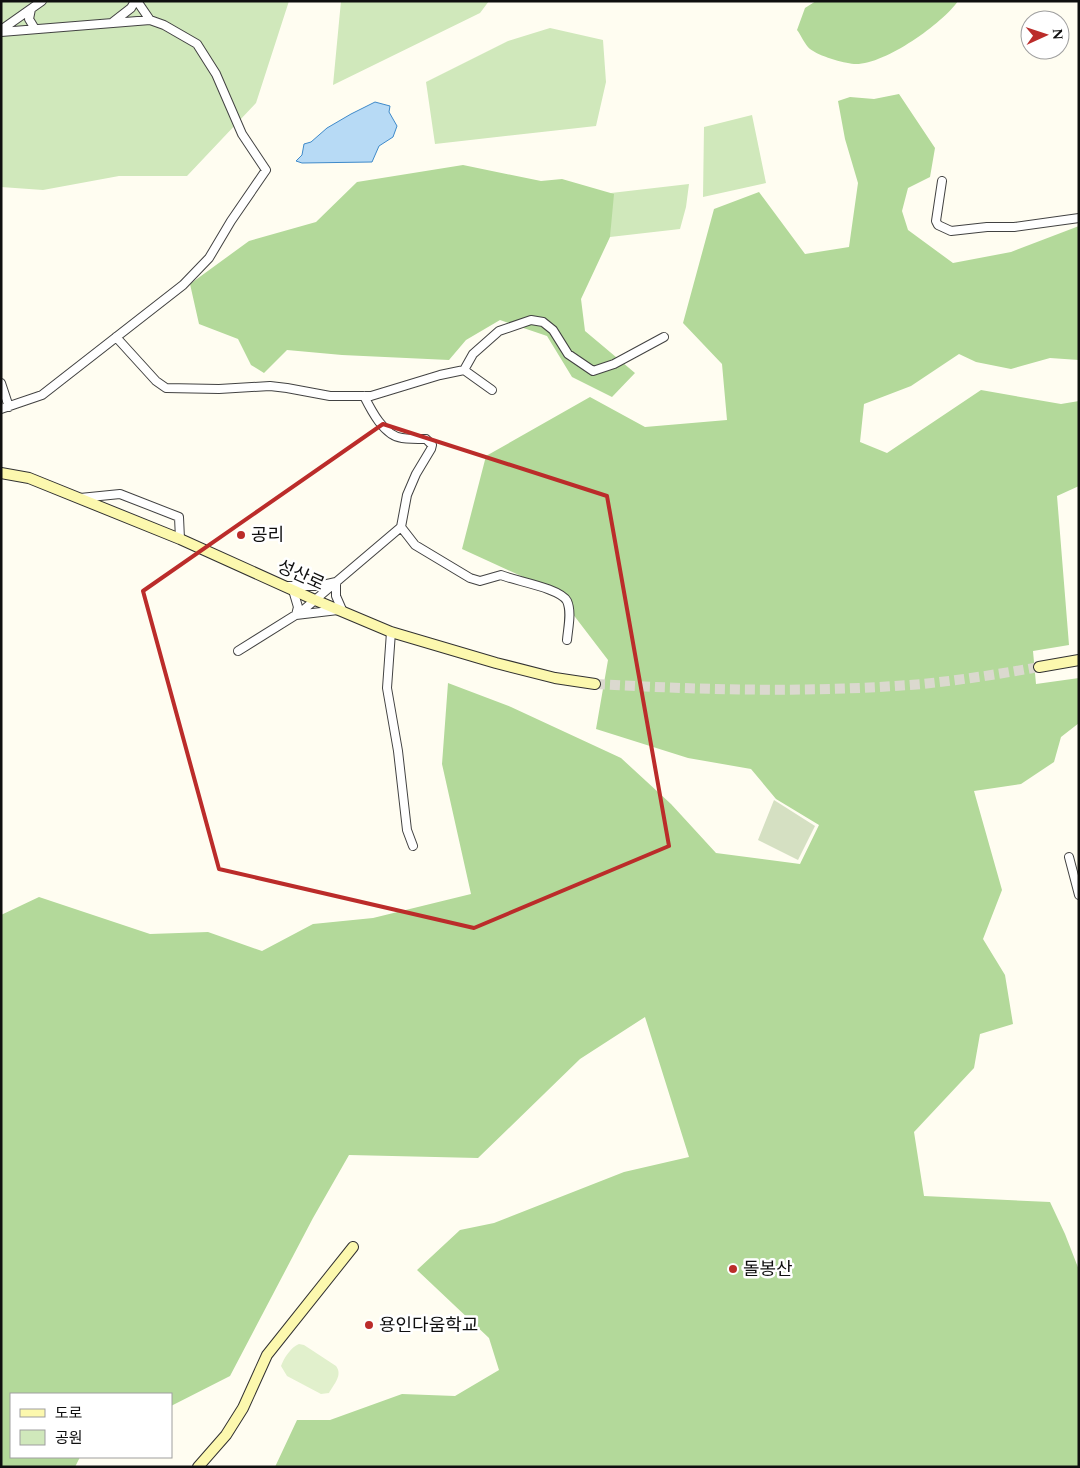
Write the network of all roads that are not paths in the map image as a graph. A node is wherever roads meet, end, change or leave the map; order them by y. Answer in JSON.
{"nodes":[{"id":1,"x":42,"y":1,"type":"edge"},
{"id":2,"x":136,"y":1,"type":"edge"},
{"id":3,"x":31,"y":9,"type":"junction"},
{"id":4,"x":150,"y":20,"type":"junction"},
{"id":5,"x":113,"y":22,"type":"junction"},
{"id":6,"x":35,"y":29,"type":"junction"},
{"id":7,"x":1,"y":31,"type":"edge"},
{"id":8,"x":942,"y":181,"type":"dead end"},
{"id":9,"x":1079,"y":218,"type":"edge"},
{"id":10,"x":664,"y":337,"type":"dead end"},
{"id":11,"x":116,"y":338,"type":"junction"},
{"id":12,"x":464,"y":370,"type":"junction"},
{"id":13,"x":1,"y":383,"type":"edge"},
{"id":14,"x":492,"y":390,"type":"dead end"},
{"id":15,"x":364,"y":396,"type":"junction"},
{"id":16,"x":5,"y":408,"type":"edge"},
{"id":17,"x":1,"y":473,"type":"edge"},
{"id":18,"x":78,"y":498,"type":"junction"},
{"id":19,"x":401,"y":528,"type":"junction"},
{"id":20,"x":180,"y":539,"type":"junction"},
{"id":21,"x":336,"y":582,"type":"junction"},
{"id":22,"x":288,"y":588,"type":"junction"},
{"id":23,"x":315,"y":600,"type":"junction"},
{"id":24,"x":341,"y":611,"type":"junction"},
{"id":25,"x":296,"y":615,"type":"junction"},
{"id":26,"x":391,"y":632,"type":"junction"},
{"id":27,"x":567,"y":640,"type":"dead end"},
{"id":28,"x":238,"y":651,"type":"dead end"},
{"id":29,"x":1079,"y":660,"type":"edge"},
{"id":30,"x":1039,"y":667,"type":"tunnel mouth"},
{"id":31,"x":595,"y":684,"type":"tunnel mouth"},
{"id":32,"x":412,"y":846,"type":"dead end"},
{"id":33,"x":1069,"y":856,"type":"dead end"},
{"id":34,"x":1079,"y":896,"type":"edge"},
{"id":35,"x":353,"y":1247,"type":"dead end"},
{"id":36,"x":198,"y":1467,"type":"edge"}],
"edges":[{"from":1,"to":3,"type":"street"},
{"from":2,"to":4,"type":"street"},
{"from":2,"to":5,"type":"street"},
{"from":3,"to":6,"type":"street"},
{"from":3,"to":7,"type":"street"},
{"from":4,"to":5,"type":"street"},
{"from":4,"to":11,"type":"street"},
{"from":5,"to":6,"type":"street"},
{"from":6,"to":7,"type":"street"},
{"from":8,"to":9,"type":"street"},
{"from":10,"to":12,"type":"street"},
{"from":11,"to":15,"type":"street"},
{"from":11,"to":16,"type":"street"},
{"from":12,"to":14,"type":"street"},
{"from":12,"to":15,"type":"street"},
{"from":13,"to":16,"type":"street"},
{"from":15,"to":19,"type":"street"},
{"from":17,"to":18,"type":"main road","name":"성산로"},
{"from":18,"to":20,"type":"main road","name":"성산로"},
{"from":18,"to":20,"type":"street"},
{"from":19,"to":21,"type":"street"},
{"from":19,"to":27,"type":"street"},
{"from":20,"to":22,"type":"main road","name":"성산로"},
{"from":21,"to":22,"type":"street"},
{"from":21,"to":23,"type":"street"},
{"from":21,"to":24,"type":"street"},
{"from":22,"to":23,"type":"main road","name":"성산로"},
{"from":22,"to":25,"type":"street"},
{"from":23,"to":24,"type":"main road","name":"성산로"},
{"from":23,"to":25,"type":"street"},
{"from":24,"to":25,"type":"street"},
{"from":24,"to":26,"type":"main road","name":"성산로"},
{"from":25,"to":28,"type":"street"},
{"from":26,"to":31,"type":"main road","name":"성산로"},
{"from":26,"to":32,"type":"street"},
{"from":29,"to":30,"type":"main road"},
{"from":33,"to":34,"type":"street"},
{"from":35,"to":36,"type":"main road"}]}
